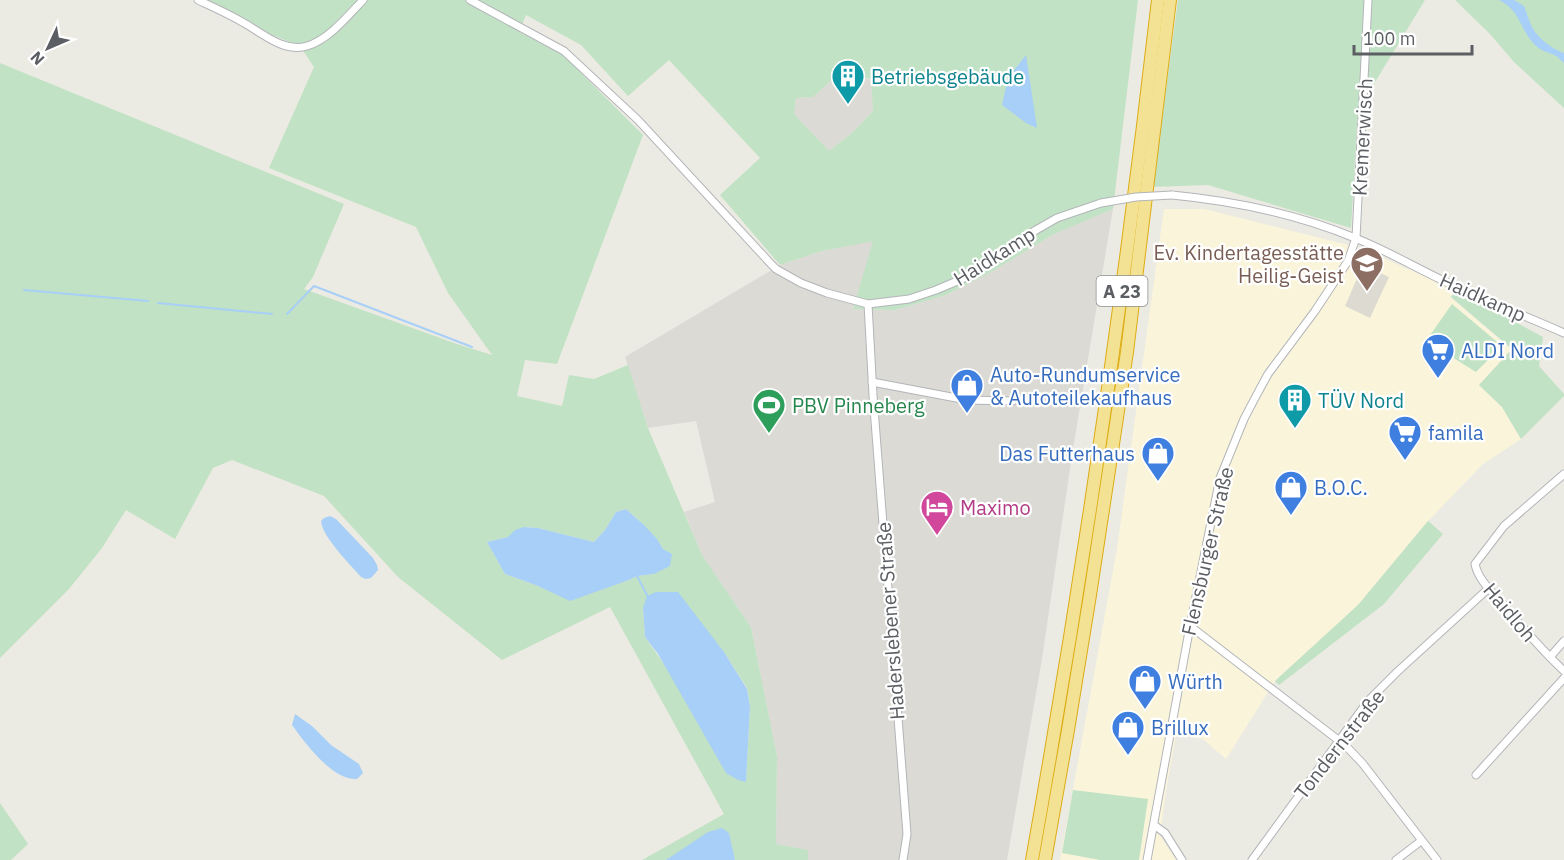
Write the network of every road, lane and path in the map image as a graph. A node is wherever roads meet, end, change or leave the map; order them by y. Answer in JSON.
{"nodes":[{"id":1,"x":198,"y":0,"type":"edge"},
{"id":2,"x":363,"y":0,"type":"edge"},
{"id":3,"x":470,"y":0,"type":"edge"},
{"id":4,"x":1158,"y":0,"type":"edge"},
{"id":5,"x":1170,"y":0,"type":"edge"},
{"id":6,"x":1368,"y":0,"type":"edge"},
{"id":7,"x":1356,"y":238,"type":"junction"},
{"id":8,"x":868,"y":304,"type":"junction"},
{"id":9,"x":1564,"y":333,"type":"edge"},
{"id":10,"x":872,"y":382,"type":"junction"},
{"id":11,"x":1013,"y":401,"type":"dead end"},
{"id":12,"x":1564,"y":474,"type":"edge"},
{"id":13,"x":1489,"y":588,"type":"junction"},
{"id":14,"x":1190,"y":626,"type":"junction"},
{"id":15,"x":1564,"y":641,"type":"edge"},
{"id":16,"x":1550,"y":657,"type":"junction"},
{"id":17,"x":1564,"y":671,"type":"edge"},
{"id":18,"x":1564,"y":678,"type":"edge"},
{"id":19,"x":1339,"y":740,"type":"junction"},
{"id":20,"x":1476,"y":775,"type":"dead end"},
{"id":21,"x":1154,"y":825,"type":"junction"},
{"id":22,"x":1421,"y":841,"type":"junction"},
{"id":23,"x":903,"y":860,"type":"edge"},
{"id":24,"x":1032,"y":860,"type":"edge"},
{"id":25,"x":1045,"y":860,"type":"edge"},
{"id":26,"x":1147,"y":860,"type":"edge"},
{"id":27,"x":1182,"y":860,"type":"edge"},
{"id":28,"x":1252,"y":860,"type":"edge"},
{"id":29,"x":1396,"y":860,"type":"edge"},
{"id":30,"x":1437,"y":860,"type":"edge"}],
"edges":[{"from":1,"to":2,"type":"street"},
{"from":3,"to":8,"type":"street","name":"Haidkamp"},
{"from":4,"to":24,"type":"highway","number":"A 23"},
{"from":5,"to":25,"type":"highway","number":"A 23"},
{"from":6,"to":7,"type":"street","name":"Kremerwisch"},
{"from":7,"to":8,"type":"street","name":"Haidkamp","bridge":true},
{"from":7,"to":9,"type":"street","name":"Haidkamp"},
{"from":7,"to":14,"type":"street","name":"Flensburger Straße"},
{"from":8,"to":10,"type":"street","name":"Haderslebener Straße"},
{"from":10,"to":11,"type":"street"},
{"from":10,"to":23,"type":"street","name":"Haderslebener Straße"},
{"from":12,"to":13,"type":"street","name":"Haidloh"},
{"from":13,"to":16,"type":"street","name":"Haidloh"},
{"from":13,"to":19,"type":"street","name":"Tondernstraße"},
{"from":14,"to":19,"type":"street"},
{"from":14,"to":21,"type":"street","name":"Flensburger Straße"},
{"from":15,"to":16,"type":"street"},
{"from":16,"to":17,"type":"street","name":"Haidloh"},
{"from":18,"to":20,"type":"street"},
{"from":19,"to":22,"type":"street"},
{"from":19,"to":28,"type":"street","name":"Tondernstraße"},
{"from":21,"to":26,"type":"street","name":"Flensburger Straße"},
{"from":21,"to":27,"type":"street"},
{"from":22,"to":29,"type":"street"},
{"from":22,"to":30,"type":"street"}]}
